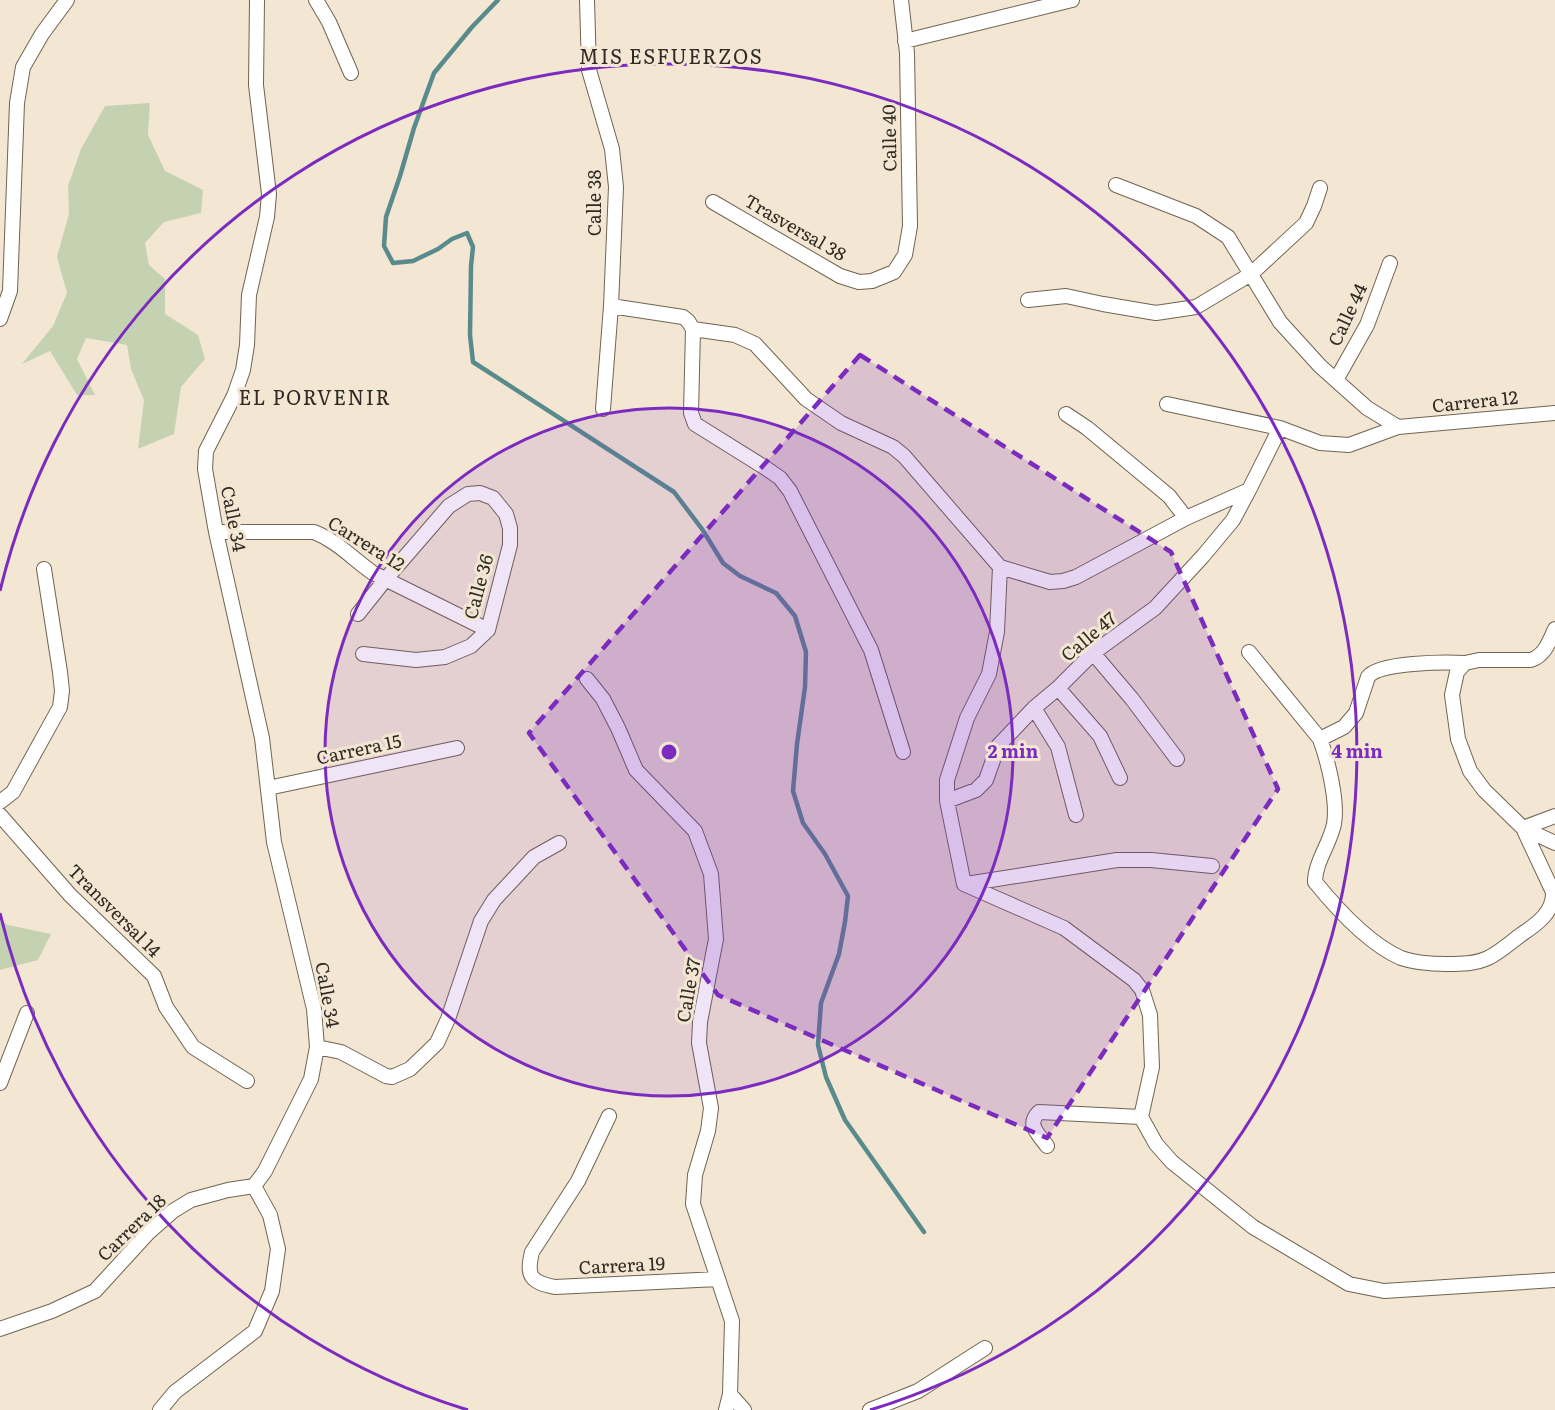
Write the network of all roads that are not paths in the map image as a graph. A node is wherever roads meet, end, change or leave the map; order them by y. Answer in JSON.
{"nodes":[{"id":1,"x":67,"y":0,"type":"edge"},
{"id":2,"x":256,"y":0,"type":"edge"},
{"id":3,"x":316,"y":0,"type":"edge"},
{"id":4,"x":587,"y":0,"type":"edge"},
{"id":5,"x":901,"y":0,"type":"edge"},
{"id":6,"x":1072,"y":0,"type":"edge"},
{"id":7,"x":905,"y":41,"type":"junction"},
{"id":8,"x":351,"y":73,"type":"dead end"},
{"id":9,"x":1116,"y":185,"type":"dead end"},
{"id":10,"x":1320,"y":188,"type":"dead end"},
{"id":11,"x":713,"y":202,"type":"dead end"},
{"id":12,"x":1390,"y":263,"type":"dead end"},
{"id":13,"x":894,"y":272,"type":"joint"},
{"id":14,"x":1251,"y":274,"type":"junction"},
{"id":15,"x":1028,"y":300,"type":"dead end"},
{"id":16,"x":611,"y":306,"type":"junction"},
{"id":17,"x":0,"y":319,"type":"edge"},
{"id":18,"x":693,"y":329,"type":"junction"},
{"id":19,"x":1336,"y":380,"type":"junction"},
{"id":20,"x":1167,"y":404,"type":"dead end"},
{"id":21,"x":603,"y":409,"type":"dead end"},
{"id":22,"x":1555,"y":413,"type":"edge"},
{"id":23,"x":1066,"y":414,"type":"dead end"},
{"id":24,"x":1398,"y":427,"type":"junction"},
{"id":25,"x":1280,"y":428,"type":"junction"},
{"id":26,"x":1249,"y":490,"type":"junction"},
{"id":27,"x":1186,"y":518,"type":"junction"},
{"id":28,"x":216,"y":532,"type":"junction"},
{"id":29,"x":1000,"y":567,"type":"junction"},
{"id":30,"x":44,"y":569,"type":"dead end"},
{"id":31,"x":385,"y":580,"type":"junction"},
{"id":32,"x":358,"y":614,"type":"dead end"},
{"id":33,"x":1555,"y":629,"type":"edge"},
{"id":34,"x":488,"y":630,"type":"junction"},
{"id":35,"x":1249,"y":652,"type":"dead end"},
{"id":36,"x":1093,"y":653,"type":"junction"},
{"id":37,"x":363,"y":654,"type":"dead end"},
{"id":38,"x":1465,"y":663,"type":"junction"},
{"id":39,"x":587,"y":679,"type":"dead end"},
{"id":40,"x":1058,"y":688,"type":"junction"},
{"id":41,"x":1034,"y":708,"type":"junction"},
{"id":42,"x":1320,"y":740,"type":"junction"},
{"id":43,"x":457,"y":748,"type":"dead end"},
{"id":44,"x":903,"y":752,"type":"dead end"},
{"id":45,"x":1177,"y":759,"type":"dead end"},
{"id":46,"x":1120,"y":778,"type":"dead end"},
{"id":47,"x":268,"y":788,"type":"junction"},
{"id":48,"x":0,"y":801,"type":"edge"},
{"id":49,"x":947,"y":801,"type":"junction"},
{"id":50,"x":0,"y":815,"type":"edge"},
{"id":51,"x":1076,"y":815,"type":"dead end"},
{"id":52,"x":1555,"y":816,"type":"edge"},
{"id":53,"x":1523,"y":828,"type":"junction"},
{"id":54,"x":560,"y":843,"type":"dead end"},
{"id":55,"x":1555,"y":843,"type":"edge"},
{"id":56,"x":1212,"y":866,"type":"dead end"},
{"id":57,"x":964,"y":884,"type":"junction"},
{"id":58,"x":27,"y":1013,"type":"dead end"},
{"id":59,"x":318,"y":1047,"type":"junction"},
{"id":60,"x":247,"y":1081,"type":"dead end"},
{"id":61,"x":0,"y":1083,"type":"edge"},
{"id":62,"x":609,"y":1116,"type":"dead end"},
{"id":63,"x":1141,"y":1117,"type":"junction"},
{"id":64,"x":1047,"y":1146,"type":"dead end"},
{"id":65,"x":254,"y":1186,"type":"junction"},
{"id":66,"x":718,"y":1280,"type":"junction"},
{"id":67,"x":1555,"y":1280,"type":"edge"},
{"id":68,"x":0,"y":1329,"type":"edge"},
{"id":69,"x":985,"y":1348,"type":"dead end"},
{"id":70,"x":730,"y":1394,"type":"junction"},
{"id":71,"x":160,"y":1410,"type":"edge"},
{"id":72,"x":726,"y":1410,"type":"edge"},
{"id":73,"x":744,"y":1410,"type":"edge"},
{"id":74,"x":870,"y":1410,"type":"edge"}],
"edges":[{"from":1,"to":17,"type":"street"},
{"from":2,"to":28,"type":"street","name":"Calle 34"},
{"from":3,"to":8,"type":"street"},
{"from":4,"to":16,"type":"street","name":"Calle 38"},
{"from":5,"to":7,"type":"street","name":"Calle 40"},
{"from":6,"to":7,"type":"street"},
{"from":7,"to":13,"type":"street","name":"Calle 40"},
{"from":9,"to":14,"type":"street"},
{"from":10,"to":14,"type":"street"},
{"from":11,"to":13,"type":"street","name":"Trasversal 38"},
{"from":12,"to":19,"type":"street","name":"Calle 44"},
{"from":14,"to":15,"type":"street"},
{"from":14,"to":19,"type":"street"},
{"from":16,"to":18,"type":"street"},
{"from":16,"to":21,"type":"street","name":"Calle 38"},
{"from":18,"to":29,"type":"street"},
{"from":18,"to":44,"type":"street"},
{"from":19,"to":24,"type":"street"},
{"from":20,"to":25,"type":"street","name":"Carrera 12"},
{"from":22,"to":24,"type":"street","name":"Carrera 12"},
{"from":23,"to":27,"type":"street"},
{"from":24,"to":25,"type":"street","name":"Carrera 12"},
{"from":25,"to":26,"type":"street","name":"Calle 47"},
{"from":26,"to":27,"type":"street"},
{"from":26,"to":36,"type":"street","name":"Calle 47"},
{"from":27,"to":29,"type":"street"},
{"from":28,"to":31,"type":"street","name":"Carrera 12"},
{"from":28,"to":47,"type":"street","name":"Calle 34"},
{"from":29,"to":49,"type":"street"},
{"from":30,"to":48,"type":"street"},
{"from":31,"to":32,"type":"street"},
{"from":31,"to":34,"type":"street","name":"Carrera 12"},
{"from":31,"to":34,"type":"street","name":"Calle 36"},
{"from":33,"to":38,"type":"street"},
{"from":34,"to":37,"type":"street","name":"Calle 36"},
{"from":35,"to":42,"type":"street"},
{"from":36,"to":40,"type":"street","name":"Calle 47"},
{"from":36,"to":45,"type":"street"},
{"from":38,"to":42,"type":"street"},
{"from":38,"to":53,"type":"street"},
{"from":39,"to":66,"type":"street","name":"Calle 37"},
{"from":40,"to":41,"type":"street","name":"Calle 47"},
{"from":40,"to":46,"type":"street"},
{"from":41,"to":49,"type":"street","name":"Calle 47"},
{"from":41,"to":51,"type":"street"},
{"from":42,"to":53,"type":"street"},
{"from":43,"to":47,"type":"street","name":"Carrera 15"},
{"from":47,"to":59,"type":"street","name":"Calle 34"},
{"from":49,"to":57,"type":"street"},
{"from":50,"to":60,"type":"street","name":"Transversal 14"},
{"from":52,"to":53,"type":"street"},
{"from":53,"to":55,"type":"street"},
{"from":54,"to":59,"type":"street"},
{"from":56,"to":57,"type":"street"},
{"from":57,"to":63,"type":"street"},
{"from":58,"to":61,"type":"street"},
{"from":59,"to":65,"type":"street"},
{"from":62,"to":66,"type":"street","name":"Carrera 19"},
{"from":63,"to":64,"type":"street"},
{"from":63,"to":67,"type":"street"},
{"from":65,"to":68,"type":"street","name":"Carrera 18"},
{"from":65,"to":71,"type":"street"},
{"from":66,"to":70,"type":"street","name":"Calle 37"},
{"from":69,"to":74,"type":"street"},
{"from":70,"to":72,"type":"street","name":"Calle 37"},
{"from":70,"to":73,"type":"street"}]}
